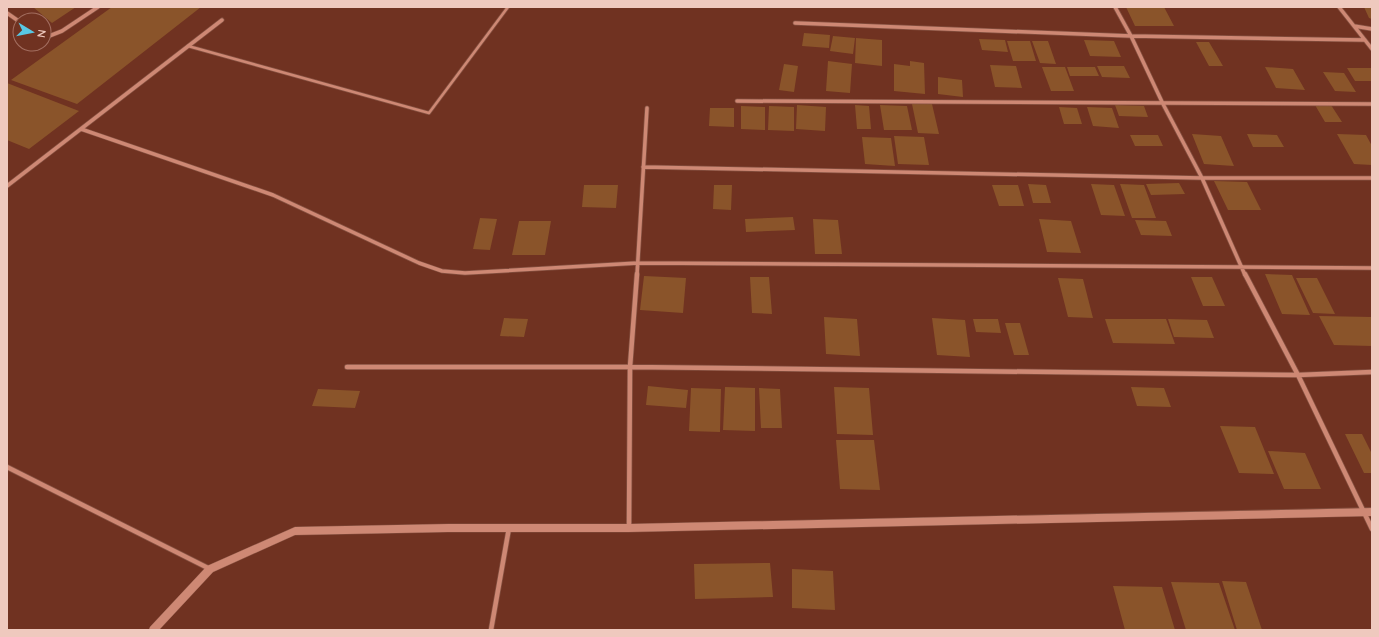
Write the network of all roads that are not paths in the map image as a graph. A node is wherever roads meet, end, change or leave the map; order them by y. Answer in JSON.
{"nodes":[{"id":1,"x":98,"y":7,"type":"edge"},
{"id":2,"x":508,"y":7,"type":"edge"},
{"id":3,"x":1115,"y":7,"type":"edge"},
{"id":4,"x":1339,"y":7,"type":"edge"},
{"id":5,"x":222,"y":20,"type":"dead end"},
{"id":6,"x":795,"y":23,"type":"dead end"},
{"id":7,"x":1354,"y":26,"type":"junction"},
{"id":8,"x":1372,"y":29,"type":"edge"},
{"id":9,"x":52,"y":35,"type":"edge"},
{"id":10,"x":1131,"y":36,"type":"junction"},
{"id":11,"x":1365,"y":40,"type":"junction"},
{"id":12,"x":188,"y":46,"type":"junction"},
{"id":13,"x":1372,"y":49,"type":"edge"},
{"id":14,"x":737,"y":101,"type":"dead end"},
{"id":15,"x":1163,"y":104,"type":"junction"},
{"id":16,"x":1372,"y":104,"type":"edge"},
{"id":17,"x":647,"y":108,"type":"dead end"},
{"id":18,"x":81,"y":129,"type":"junction"},
{"id":19,"x":644,"y":167,"type":"junction"},
{"id":20,"x":1202,"y":178,"type":"junction"},
{"id":21,"x":1372,"y":178,"type":"edge"},
{"id":22,"x":7,"y":186,"type":"edge"},
{"id":23,"x":638,"y":263,"type":"junction"},
{"id":24,"x":1242,"y":268,"type":"junction"},
{"id":25,"x":1372,"y":268,"type":"edge"},
{"id":26,"x":347,"y":367,"type":"dead end"},
{"id":27,"x":630,"y":367,"type":"junction"},
{"id":28,"x":1372,"y":372,"type":"edge"},
{"id":29,"x":1298,"y":375,"type":"junction"},
{"id":30,"x":7,"y":467,"type":"edge"},
{"id":31,"x":1368,"y":512,"type":"edge"},
{"id":32,"x":509,"y":528,"type":"junction"},
{"id":33,"x":629,"y":528,"type":"junction"},
{"id":34,"x":1372,"y":529,"type":"edge"},
{"id":35,"x":210,"y":568,"type":"junction"},
{"id":36,"x":153,"y":630,"type":"edge"},
{"id":37,"x":491,"y":630,"type":"edge"}],
"edges":[{"from":1,"to":9,"type":"street"},
{"from":2,"to":12,"type":"lane"},
{"from":3,"to":10,"type":"street"},
{"from":4,"to":7,"type":"street"},
{"from":5,"to":12,"type":"street"},
{"from":6,"to":10,"type":"street"},
{"from":7,"to":8,"type":"street"},
{"from":7,"to":11,"type":"street"},
{"from":10,"to":11,"type":"street"},
{"from":10,"to":15,"type":"street"},
{"from":11,"to":13,"type":"street"},
{"from":12,"to":18,"type":"street"},
{"from":14,"to":15,"type":"street"},
{"from":15,"to":16,"type":"street"},
{"from":15,"to":20,"type":"street"},
{"from":17,"to":19,"type":"street"},
{"from":18,"to":22,"type":"street"},
{"from":18,"to":23,"type":"street"},
{"from":19,"to":20,"type":"street"},
{"from":19,"to":23,"type":"street"},
{"from":20,"to":21,"type":"street"},
{"from":20,"to":24,"type":"street"},
{"from":23,"to":24,"type":"street"},
{"from":23,"to":27,"type":"street"},
{"from":24,"to":25,"type":"street"},
{"from":24,"to":29,"type":"street"},
{"from":26,"to":27,"type":"street"},
{"from":27,"to":29,"type":"street"},
{"from":27,"to":33,"type":"street"},
{"from":28,"to":29,"type":"street"},
{"from":29,"to":31,"type":"street"},
{"from":30,"to":35,"type":"street"},
{"from":31,"to":33,"type":"street"},
{"from":31,"to":34,"type":"street"},
{"from":32,"to":33,"type":"street"},
{"from":32,"to":35,"type":"street"},
{"from":32,"to":37,"type":"street"},
{"from":35,"to":36,"type":"street"}]}
